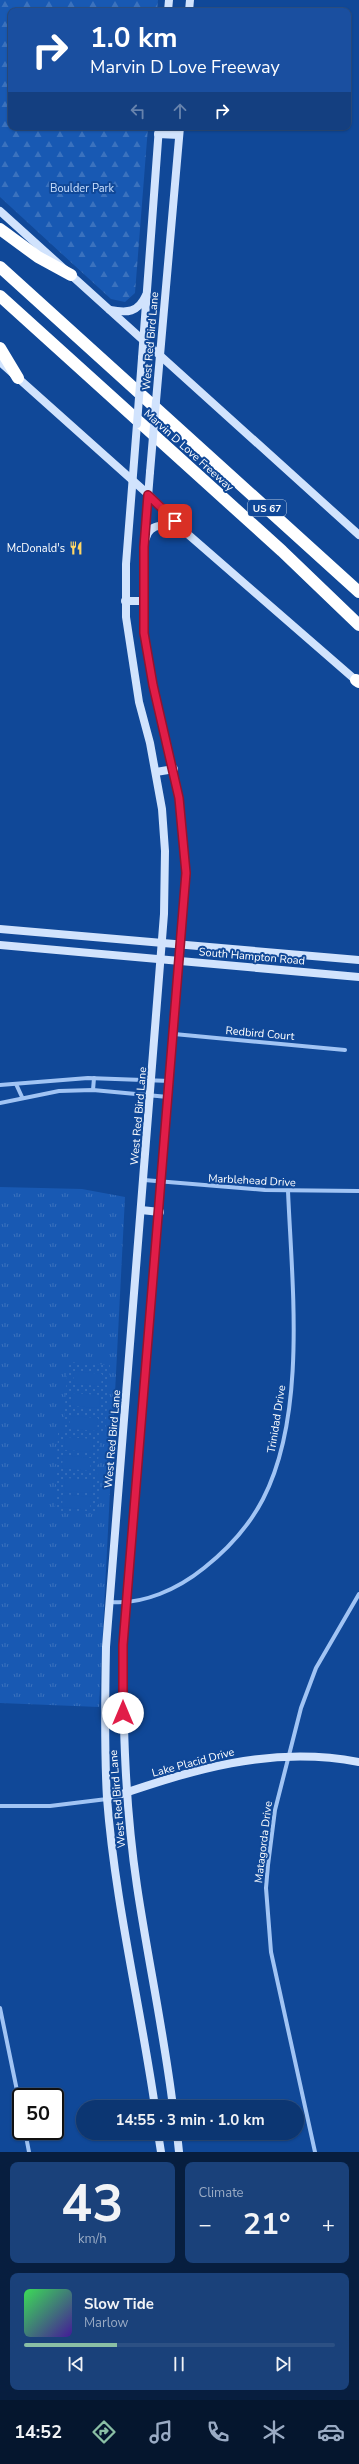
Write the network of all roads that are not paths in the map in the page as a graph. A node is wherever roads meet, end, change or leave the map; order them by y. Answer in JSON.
{"nodes":[{"id":1,"x":158,"y":130,"type":"edge"},
{"id":2,"x":179,"y":131,"type":"edge"},
{"id":3,"x":0,"y":211,"type":"edge"},
{"id":4,"x":0,"y":229,"type":"edge"},
{"id":5,"x":0,"y":267,"type":"edge"},
{"id":6,"x":71,"y":275,"type":"junction"},
{"id":7,"x":148,"y":287,"type":"junction"},
{"id":8,"x":0,"y":296,"type":"edge"},
{"id":9,"x":109,"y":310,"type":"junction"},
{"id":10,"x":144,"y":341,"type":"junction"},
{"id":11,"x":0,"y":348,"type":"edge"},
{"id":12,"x":160,"y":355,"type":"junction"},
{"id":13,"x":0,"y":362,"type":"edge"},
{"id":14,"x":18,"y":378,"type":"junction"},
{"id":15,"x":133,"y":481,"type":"junction"},
{"id":16,"x":148,"y":495,"type":"junction"},
{"id":17,"x":184,"y":530,"type":"junction"},
{"id":18,"x":359,"y":535,"type":"edge"},
{"id":19,"x":144,"y":547,"type":"junction"},
{"id":20,"x":359,"y":592,"type":"edge"},
{"id":21,"x":143,"y":601,"type":"junction"},
{"id":22,"x":125,"y":602,"type":"junction"},
{"id":23,"x":359,"y":625,"type":"edge"},
{"id":24,"x":358,"y":681,"type":"edge"},
{"id":25,"x":174,"y":769,"type":"junction"},
{"id":26,"x":156,"y":772,"type":"junction"},
{"id":27,"x":0,"y":929,"type":"edge"},
{"id":28,"x":162,"y":944,"type":"junction"},
{"id":29,"x":0,"y":945,"type":"edge"},
{"id":30,"x":181,"y":946,"type":"junction"},
{"id":31,"x":161,"y":959,"type":"junction"},
{"id":32,"x":359,"y":960,"type":"edge"},
{"id":33,"x":180,"y":961,"type":"junction"},
{"id":34,"x":359,"y":977,"type":"edge"},
{"id":35,"x":174,"y":1034,"type":"junction"},
{"id":36,"x":345,"y":1050,"type":"dead end"},
{"id":37,"x":94,"y":1078,"type":"junction"},
{"id":38,"x":152,"y":1080,"type":"junction"},
{"id":39,"x":170,"y":1081,"type":"junction"},
{"id":40,"x":52,"y":1082,"type":"junction"},
{"id":41,"x":16,"y":1084,"type":"junction"},
{"id":42,"x":0,"y":1086,"type":"edge"},
{"id":43,"x":93,"y":1090,"type":"junction"},
{"id":44,"x":55,"y":1091,"type":"junction"},
{"id":45,"x":150,"y":1095,"type":"junction"},
{"id":46,"x":22,"y":1097,"type":"junction"},
{"id":47,"x":169,"y":1097,"type":"junction"},
{"id":48,"x":0,"y":1103,"type":"edge"},
{"id":49,"x":144,"y":1180,"type":"junction"},
{"id":50,"x":162,"y":1182,"type":"junction"},
{"id":51,"x":288,"y":1191,"type":"junction"},
{"id":52,"x":359,"y":1191,"type":"edge"},
{"id":53,"x":141,"y":1210,"type":"junction"},
{"id":54,"x":160,"y":1212,"type":"junction"},
{"id":55,"x":359,"y":1594,"type":"edge"},
{"id":56,"x":110,"y":1602,"type":"junction"},
{"id":57,"x":127,"y":1603,"type":"junction"},
{"id":58,"x":287,"y":1756,"type":"junction"},
{"id":59,"x":359,"y":1762,"type":"edge"},
{"id":60,"x":127,"y":1792,"type":"junction"},
{"id":61,"x":107,"y":1799,"type":"junction"},
{"id":62,"x":0,"y":1806,"type":"edge"},
{"id":63,"x":0,"y":2008,"type":"edge"},
{"id":64,"x":16,"y":2088,"type":"edge"},
{"id":65,"x":154,"y":2100,"type":"edge"},
{"id":66,"x":172,"y":2100,"type":"edge"},
{"id":67,"x":27,"y":2140,"type":"edge"},
{"id":68,"x":159,"y":2140,"type":"edge"},
{"id":69,"x":177,"y":2140,"type":"edge"},
{"id":70,"x":29,"y":2152,"type":"edge"},
{"id":71,"x":161,"y":2152,"type":"edge"},
{"id":72,"x":179,"y":2152,"type":"edge"},
{"id":73,"x":315,"y":2152,"type":"edge"}],
"edges":[{"from":1,"to":2,"type":"main road"},
{"from":1,"to":7,"type":"main road","name":"West Red Bird Lane"},
{"from":2,"to":12,"type":"main road","name":"West Red Bird Lane"},
{"from":3,"to":6,"type":"main road"},
{"from":4,"to":6,"type":"highway"},
{"from":5,"to":20,"type":"highway","name":"Marvin D Love Freeway","number":"US 67"},
{"from":6,"to":9,"type":"main road"},
{"from":7,"to":9,"type":"main road"},
{"from":7,"to":10,"type":"main road","name":"West Red Bird Lane"},
{"from":8,"to":23,"type":"highway","name":"Marvin D Love Freeway","number":"US 67"},
{"from":9,"to":10,"type":"main road"},
{"from":10,"to":12,"type":"main road"},
{"from":10,"to":15,"type":"main road","name":"West Red Bird Lane","bridge":true},
{"from":11,"to":14,"type":"highway"},
{"from":12,"to":16,"type":"main road","name":"West Red Bird Lane","bridge":true},
{"from":12,"to":18,"type":"main road"},
{"from":13,"to":14,"type":"main road"},
{"from":14,"to":15,"type":"main road"},
{"from":15,"to":16,"type":"main road"},
{"from":15,"to":22,"type":"main road","name":"West Red Bird Lane"},
{"from":16,"to":17,"type":"main road"},
{"from":16,"to":19,"type":"main road","name":"West Red Bird Lane"},
{"from":17,"to":19,"type":"main road"},
{"from":17,"to":24,"type":"main road"},
{"from":19,"to":21,"type":"main road","name":"West Red Bird Lane"},
{"from":21,"to":22,"type":"main road"},
{"from":21,"to":25,"type":"main road","name":"West Red Bird Lane"},
{"from":22,"to":26,"type":"main road","name":"West Red Bird Lane"},
{"from":25,"to":26,"type":"main road"},
{"from":25,"to":30,"type":"main road","name":"West Red Bird Lane"},
{"from":26,"to":28,"type":"main road","name":"West Red Bird Lane"},
{"from":27,"to":28,"type":"main road","name":"South Hampton Road"},
{"from":28,"to":30,"type":"main road","name":"South Hampton Road"},
{"from":28,"to":31,"type":"main road","name":"West Red Bird Lane"},
{"from":29,"to":31,"type":"main road","name":"South Hampton Road"},
{"from":30,"to":32,"type":"main road","name":"South Hampton Road"},
{"from":30,"to":33,"type":"main road","name":"West Red Bird Lane"},
{"from":31,"to":33,"type":"main road","name":"South Hampton Road"},
{"from":31,"to":38,"type":"main road","name":"West Red Bird Lane"},
{"from":33,"to":34,"type":"main road","name":"South Hampton Road"},
{"from":33,"to":35,"type":"main road","name":"West Red Bird Lane"},
{"from":35,"to":36,"type":"street","name":"Redbird Court"},
{"from":35,"to":39,"type":"main road","name":"West Red Bird Lane"},
{"from":37,"to":38,"type":"street"},
{"from":37,"to":40,"type":"street"},
{"from":37,"to":43,"type":"street"},
{"from":38,"to":39,"type":"street"},
{"from":38,"to":45,"type":"main road","name":"West Red Bird Lane"},
{"from":39,"to":47,"type":"main road","name":"West Red Bird Lane"},
{"from":40,"to":41,"type":"street"},
{"from":40,"to":44,"type":"street"},
{"from":41,"to":42,"type":"street"},
{"from":41,"to":46,"type":"street"},
{"from":43,"to":44,"type":"street"},
{"from":43,"to":45,"type":"street"},
{"from":44,"to":46,"type":"street"},
{"from":45,"to":47,"type":"street"},
{"from":45,"to":49,"type":"main road","name":"West Red Bird Lane"},
{"from":46,"to":48,"type":"street"},
{"from":47,"to":50,"type":"main road","name":"West Red Bird Lane"},
{"from":49,"to":50,"type":"street","name":"Marblehead Drive"},
{"from":49,"to":53,"type":"main road","name":"West Red Bird Lane"},
{"from":50,"to":51,"type":"street","name":"Marblehead Drive"},
{"from":50,"to":54,"type":"main road","name":"West Red Bird Lane"},
{"from":51,"to":52,"type":"street","name":"Marblehead Drive"},
{"from":51,"to":57,"type":"street","name":"Trinidad Drive"},
{"from":53,"to":54,"type":"main road"},
{"from":53,"to":56,"type":"main road","name":"West Red Bird Lane"},
{"from":54,"to":57,"type":"main road","name":"West Red Bird Lane"},
{"from":55,"to":58,"type":"street","name":"Matagorda Drive"},
{"from":56,"to":57,"type":"street","name":"Trinidad Drive"},
{"from":56,"to":61,"type":"main road","name":"West Red Bird Lane"},
{"from":57,"to":60,"type":"main road","name":"West Red Bird Lane"},
{"from":58,"to":59,"type":"main road","name":"Lake Placid Drive"},
{"from":58,"to":60,"type":"main road","name":"Lake Placid Drive"},
{"from":58,"to":73,"type":"street","name":"Matagorda Drive"},
{"from":60,"to":61,"type":"main road","name":"Lake Placid Drive"},
{"from":60,"to":66,"type":"main road","name":"West Red Bird Lane"},
{"from":61,"to":62,"type":"street"},
{"from":61,"to":65,"type":"main road","name":"West Red Bird Lane"},
{"from":63,"to":64,"type":"street"},
{"from":67,"to":70,"type":"street"},
{"from":68,"to":71,"type":"main road"},
{"from":69,"to":72,"type":"main road"}]}
